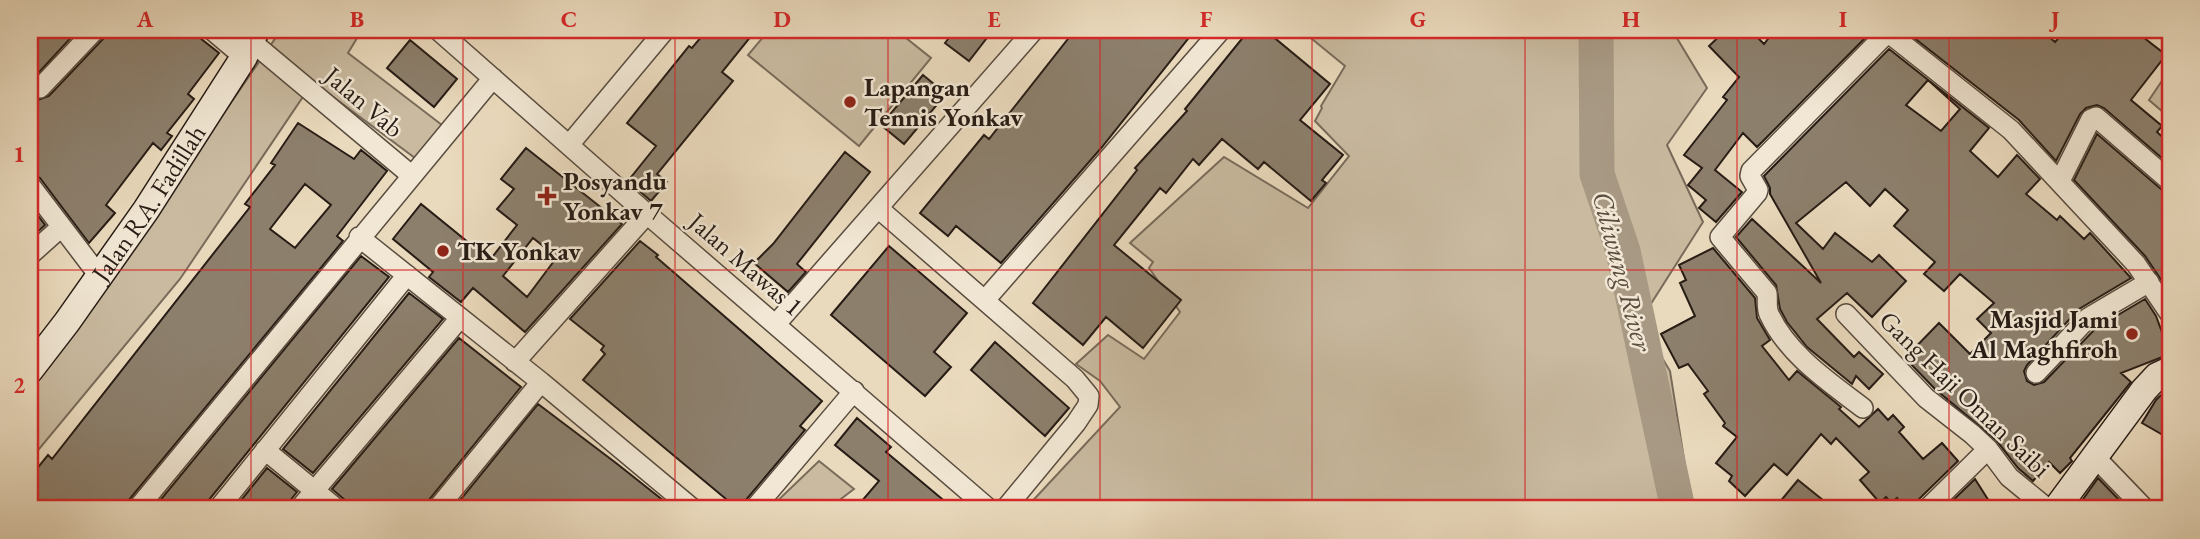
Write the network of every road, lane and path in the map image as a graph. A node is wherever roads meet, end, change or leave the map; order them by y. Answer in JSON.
{"nodes":[{"id":1,"x":95,"y":30,"type":"edge"},
{"id":2,"x":212,"y":30,"type":"edge"},
{"id":3,"x":439,"y":30,"type":"edge"},
{"id":4,"x":665,"y":30,"type":"edge"},
{"id":5,"x":1034,"y":30,"type":"edge"},
{"id":6,"x":1221,"y":30,"type":"edge"},
{"id":7,"x":1886,"y":31,"type":"edge"},
{"id":8,"x":250,"y":43,"type":"edge"},
{"id":9,"x":492,"y":78,"type":"junction"},
{"id":10,"x":40,"y":88,"type":"dead end"},
{"id":11,"x":569,"y":145,"type":"junction"},
{"id":12,"x":411,"y":175,"type":"junction"},
{"id":13,"x":2060,"y":181,"type":"junction"},
{"id":14,"x":2170,"y":181,"type":"edge"},
{"id":15,"x":30,"y":185,"type":"edge"},
{"id":16,"x":878,"y":208,"type":"junction"},
{"id":17,"x":647,"y":214,"type":"junction"},
{"id":18,"x":59,"y":229,"type":"dead end"},
{"id":19,"x":359,"y":237,"type":"junction"},
{"id":20,"x":30,"y":255,"type":"edge"},
{"id":21,"x":407,"y":275,"type":"junction"},
{"id":22,"x":100,"y":277,"type":"junction"},
{"id":23,"x":2149,"y":282,"type":"junction"},
{"id":24,"x":985,"y":300,"type":"junction"},
{"id":25,"x":1846,"y":314,"type":"dead end"},
{"id":26,"x":2170,"y":314,"type":"edge"},
{"id":27,"x":460,"y":318,"type":"junction"},
{"id":28,"x":776,"y":324,"type":"junction"},
{"id":29,"x":515,"y":362,"type":"junction"},
{"id":30,"x":30,"y":370,"type":"edge"},
{"id":31,"x":2170,"y":370,"type":"edge"},
{"id":32,"x":2036,"y":373,"type":"dead end"},
{"id":33,"x":541,"y":383,"type":"junction"},
{"id":34,"x":854,"y":391,"type":"junction"},
{"id":35,"x":1863,"y":408,"type":"dead end"},
{"id":36,"x":1988,"y":449,"type":"junction"},
{"id":37,"x":265,"y":450,"type":"junction"},
{"id":38,"x":2094,"y":456,"type":"junction"},
{"id":39,"x":314,"y":491,"type":"junction"},
{"id":40,"x":1007,"y":508,"type":"edge"},
{"id":41,"x":137,"y":509,"type":"edge"},
{"id":42,"x":218,"y":509,"type":"edge"},
{"id":43,"x":299,"y":509,"type":"edge"},
{"id":44,"x":337,"y":509,"type":"edge"},
{"id":45,"x":437,"y":509,"type":"edge"},
{"id":46,"x":693,"y":509,"type":"edge"},
{"id":47,"x":754,"y":509,"type":"edge"},
{"id":48,"x":989,"y":509,"type":"edge"},
{"id":49,"x":1927,"y":509,"type":"edge"},
{"id":50,"x":2048,"y":509,"type":"edge"},
{"id":51,"x":2056,"y":509,"type":"edge"},
{"id":52,"x":2145,"y":509,"type":"edge"}],
"edges":[{"from":1,"to":10,"type":"street"},
{"from":2,"to":8,"type":"street","name":"Jalan Vab"},
{"from":3,"to":9,"type":"street","name":"Jalan Mawas 1"},
{"from":4,"to":11,"type":"street"},
{"from":5,"to":16,"type":"street"},
{"from":6,"to":24,"type":"street"},
{"from":7,"to":13,"type":"street"},
{"from":7,"to":35,"type":"street"},
{"from":8,"to":12,"type":"street","name":"Jalan Vab"},
{"from":8,"to":22,"type":"main road","name":"Jalan RA. Fadillah"},
{"from":9,"to":11,"type":"street","name":"Jalan Mawas 1"},
{"from":9,"to":12,"type":"street"},
{"from":11,"to":17,"type":"street","name":"Jalan Mawas 1"},
{"from":12,"to":19,"type":"street"},
{"from":13,"to":14,"type":"street"},
{"from":13,"to":23,"type":"street"},
{"from":15,"to":22,"type":"street"},
{"from":16,"to":24,"type":"street"},
{"from":16,"to":28,"type":"street"},
{"from":17,"to":28,"type":"street","name":"Jalan Mawas 1"},
{"from":17,"to":29,"type":"street"},
{"from":18,"to":20,"type":"street"},
{"from":19,"to":21,"type":"street"},
{"from":19,"to":41,"type":"street"},
{"from":21,"to":27,"type":"street"},
{"from":21,"to":37,"type":"street"},
{"from":22,"to":30,"type":"main road","name":"Jalan RA. Fadillah"},
{"from":23,"to":26,"type":"street"},
{"from":23,"to":32,"type":"street"},
{"from":24,"to":40,"type":"street"},
{"from":25,"to":36,"type":"street","name":"Gang Haji Oman Saibi"},
{"from":27,"to":29,"type":"street"},
{"from":27,"to":39,"type":"street"},
{"from":28,"to":34,"type":"street","name":"Jalan Mawas 1"},
{"from":29,"to":33,"type":"street"},
{"from":31,"to":38,"type":"main road"},
{"from":33,"to":45,"type":"street"},
{"from":33,"to":46,"type":"street"},
{"from":34,"to":47,"type":"street"},
{"from":34,"to":48,"type":"street","name":"Jalan Mawas 1"},
{"from":36,"to":49,"type":"street"},
{"from":36,"to":50,"type":"street","name":"Gang Haji Oman Saibi"},
{"from":37,"to":39,"type":"street"},
{"from":37,"to":42,"type":"street"},
{"from":38,"to":51,"type":"main road"},
{"from":38,"to":52,"type":"street"},
{"from":39,"to":43,"type":"street"},
{"from":39,"to":44,"type":"street"}]}
